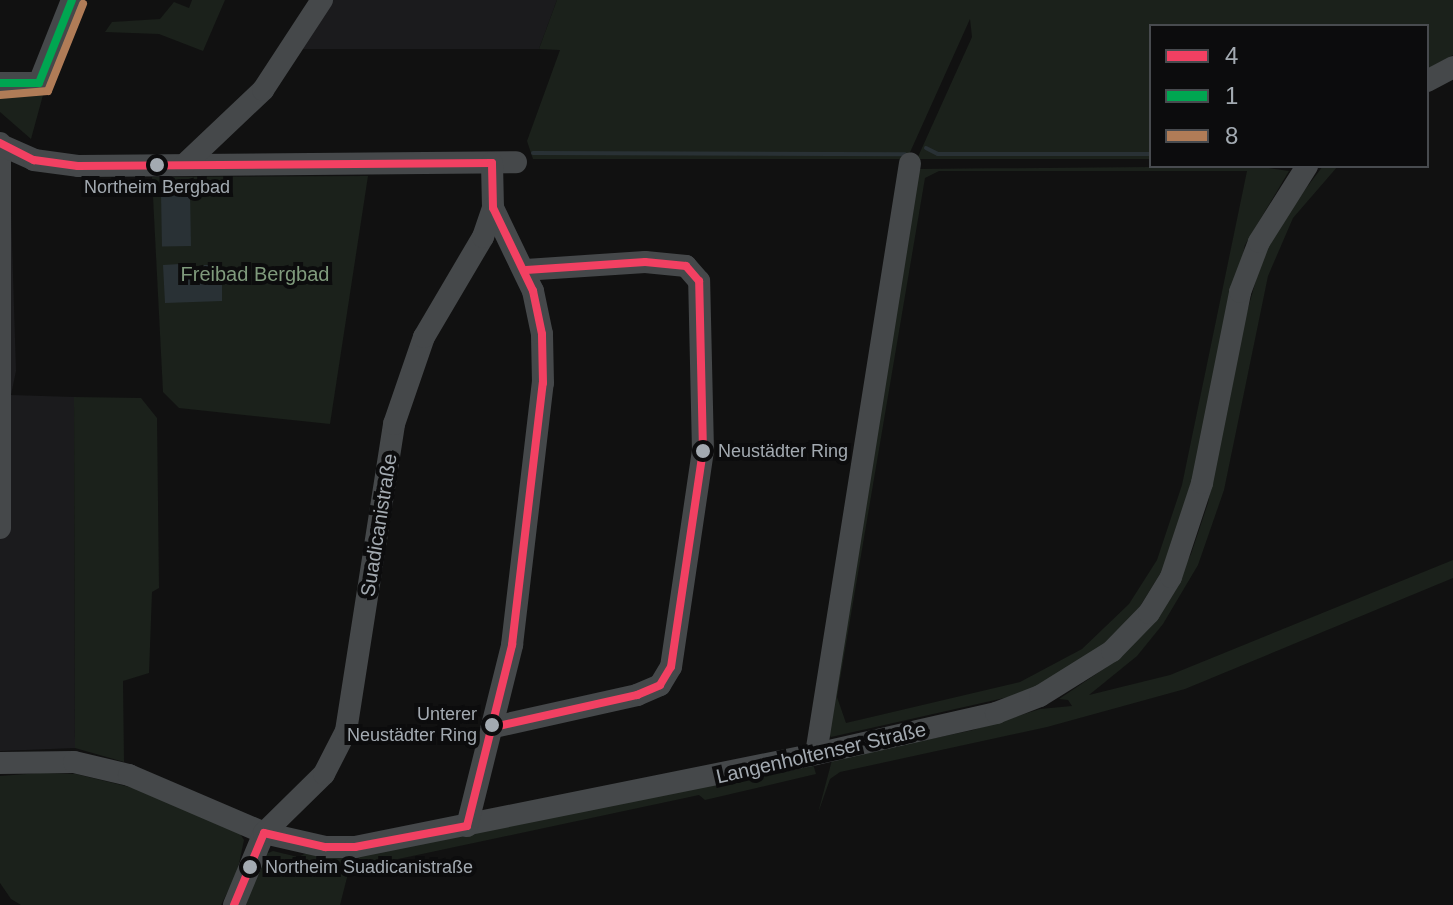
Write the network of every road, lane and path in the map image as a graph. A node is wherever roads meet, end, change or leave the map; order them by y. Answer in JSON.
{"nodes":[{"id":1,"x":72,"y":0,"type":"edge"},
{"id":2,"x":322,"y":0,"type":"edge"},
{"id":3,"x":1453,"y":67,"type":"edge"},
{"id":4,"x":1429,"y":80,"type":"edge"},
{"id":5,"x":0,"y":83,"type":"edge"},
{"id":6,"x":1,"y":144,"type":"edge"},
{"id":7,"x":516,"y":162,"type":"dead end"},
{"id":8,"x":492,"y":163,"type":"junction"},
{"id":9,"x":910,"y":163,"type":"dead end"},
{"id":10,"x":185,"y":164,"type":"junction"},
{"id":11,"x":1306,"y":168,"type":"edge"},
{"id":12,"x":493,"y":208,"type":"junction"},
{"id":13,"x":526,"y":270,"type":"junction"},
{"id":14,"x":0,"y":528,"type":"edge"},
{"id":15,"x":494,"y":727,"type":"junction"},
{"id":16,"x":816,"y":754,"type":"junction"},
{"id":17,"x":0,"y":763,"type":"edge"},
{"id":18,"x":467,"y":826,"type":"junction"},
{"id":19,"x":264,"y":833,"type":"junction"},
{"id":20,"x":234,"y":905,"type":"edge"}],
"edges":[{"from":1,"to":5,"type":"street"},
{"from":2,"to":10,"type":"street"},
{"from":3,"to":4,"type":"street"},
{"from":6,"to":10,"type":"street"},
{"from":6,"to":14,"type":"street"},
{"from":7,"to":8,"type":"street"},
{"from":8,"to":10,"type":"street"},
{"from":8,"to":12,"type":"street"},
{"from":9,"to":16,"type":"street"},
{"from":11,"to":16,"type":"street","name":"Langenholtenser Straße"},
{"from":12,"to":13,"type":"street"},
{"from":12,"to":19,"type":"street","name":"Suadicanistraße"},
{"from":13,"to":15,"type":"street"},
{"from":13,"to":15,"type":"street"},
{"from":15,"to":18,"type":"street"},
{"from":16,"to":18,"type":"street","name":"Langenholtenser Straße"},
{"from":17,"to":19,"type":"street","name":"Langenholtenser Straße"},
{"from":18,"to":19,"type":"street","name":"Langenholtenser Straße"},
{"from":19,"to":20,"type":"street"}]}
